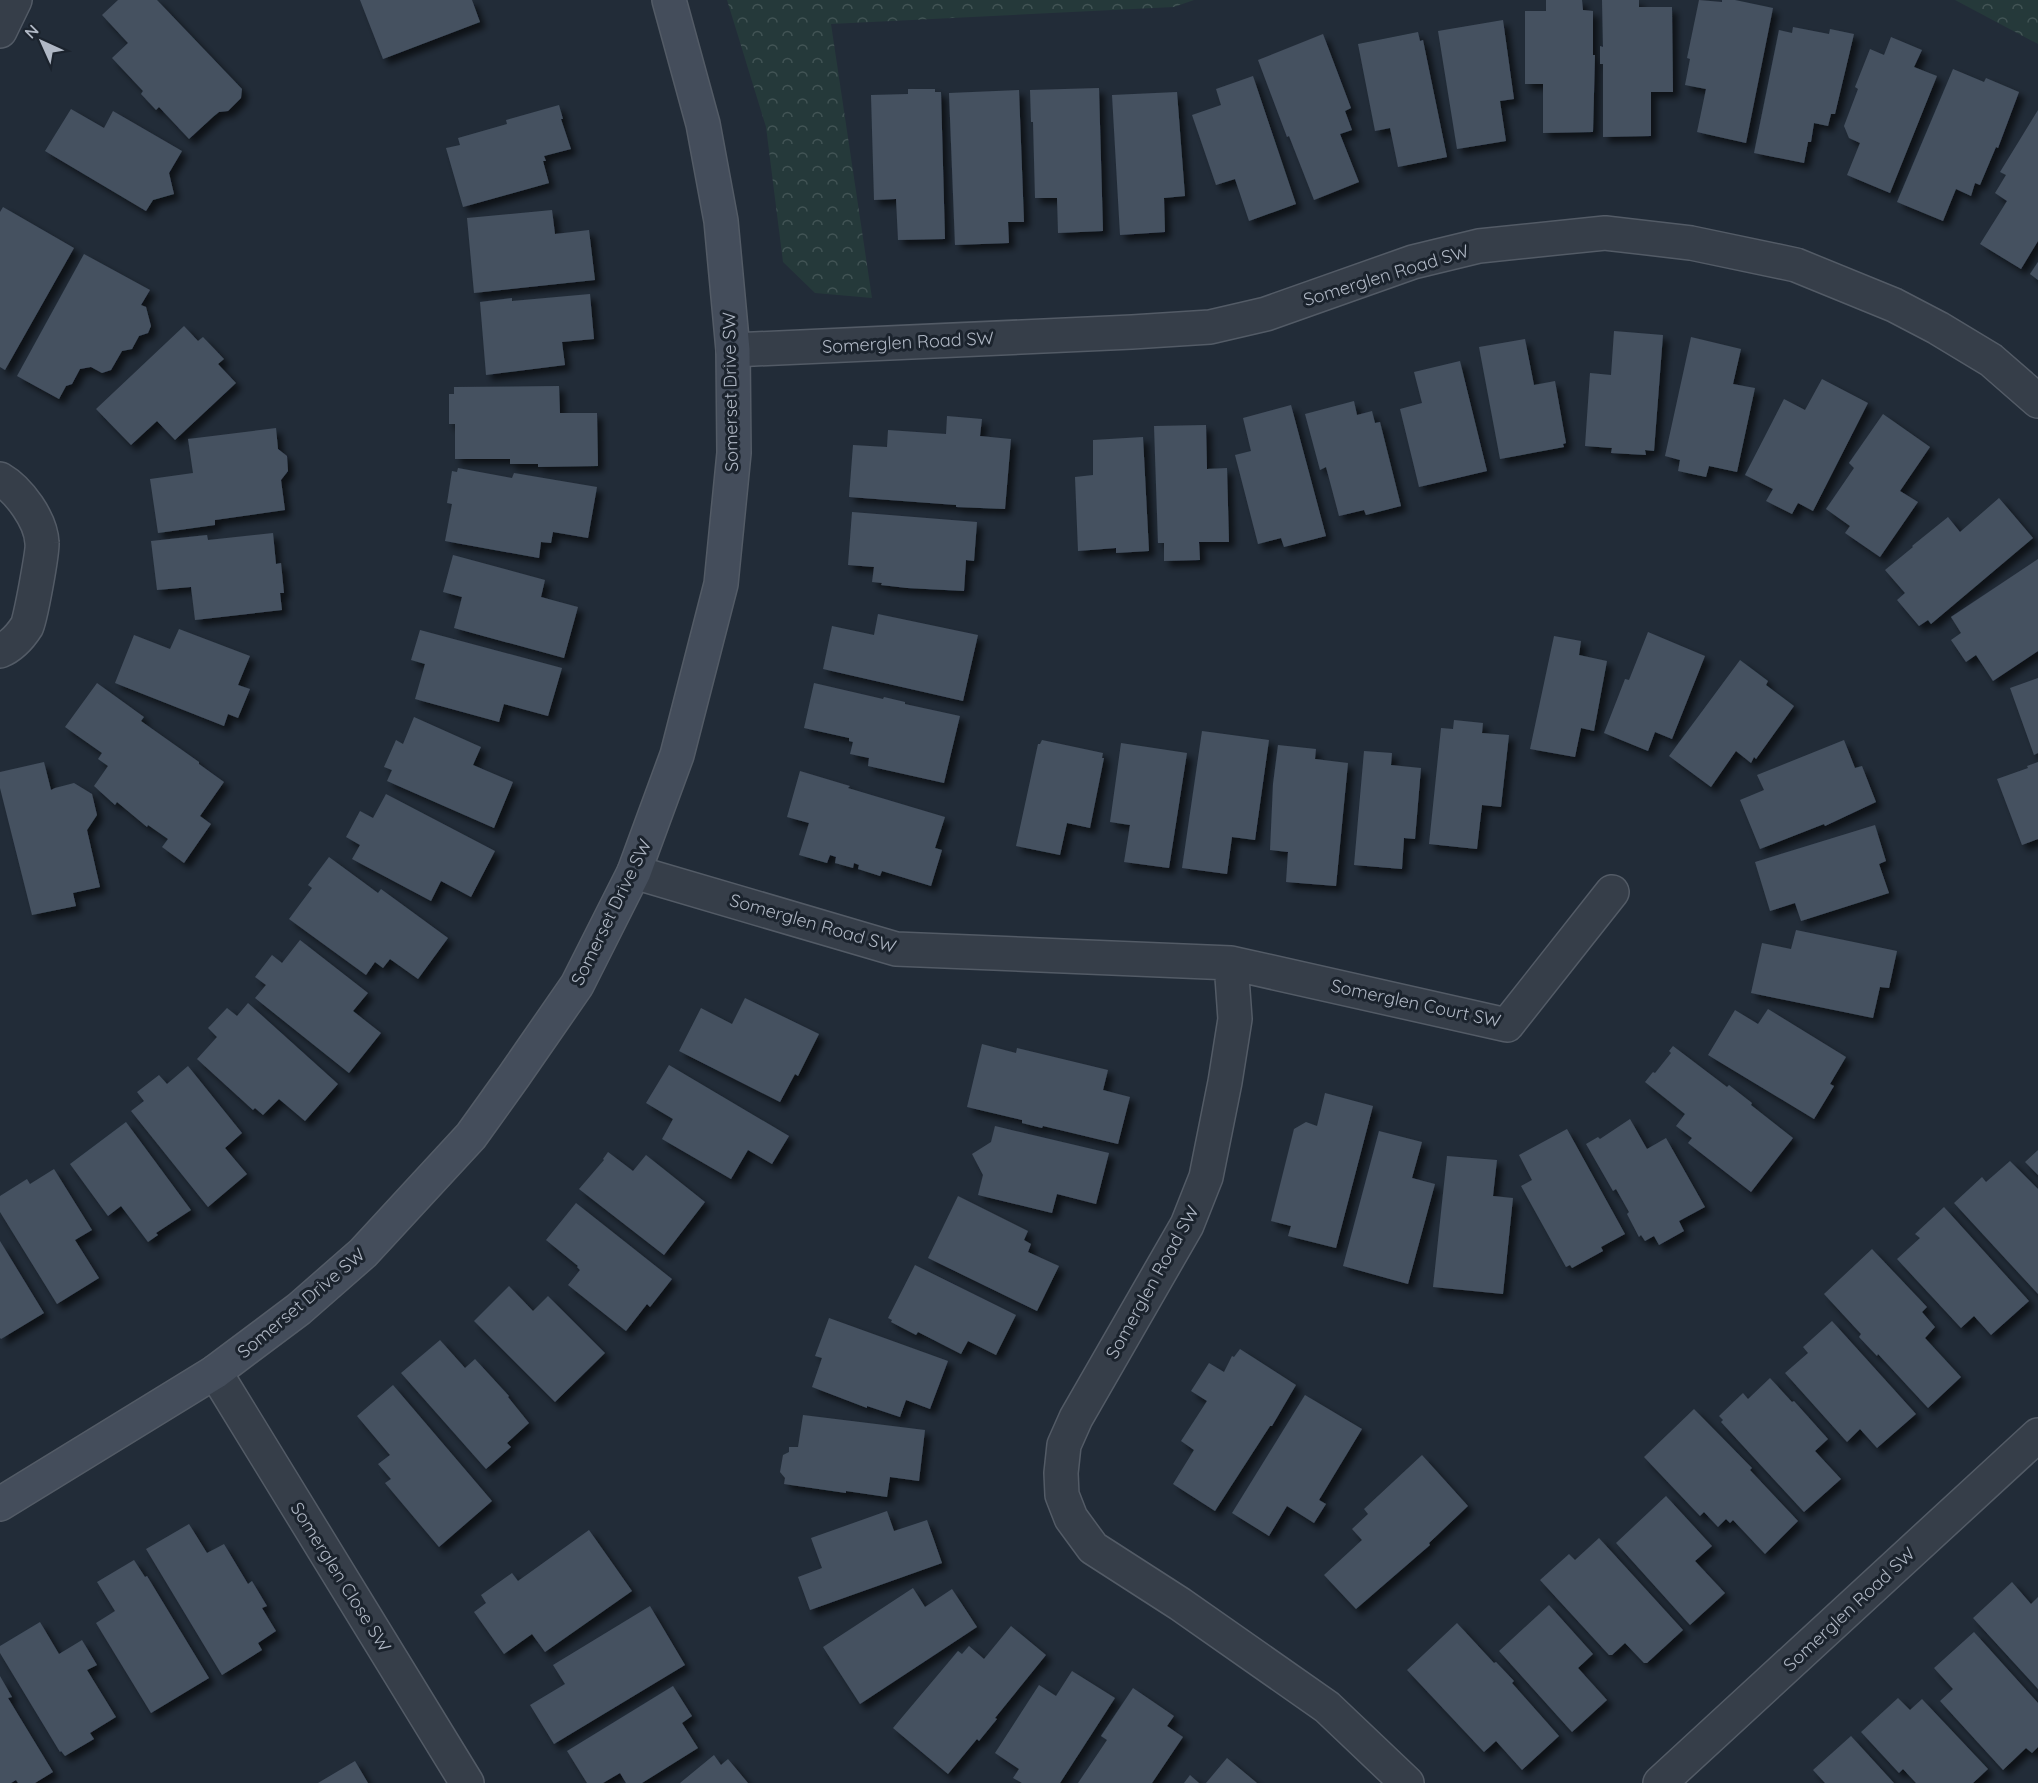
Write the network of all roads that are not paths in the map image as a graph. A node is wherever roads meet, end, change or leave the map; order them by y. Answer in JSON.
{"nodes":[{"id":1,"x":15,"y":0,"type":"edge"},
{"id":2,"x":669,"y":0,"type":"edge"},
{"id":3,"x":0,"y":31,"type":"edge"},
{"id":4,"x":733,"y":350,"type":"junction"},
{"id":5,"x":2038,"y":401,"type":"edge"},
{"id":6,"x":0,"y":479,"type":"edge"},
{"id":7,"x":0,"y":651,"type":"edge"},
{"id":8,"x":634,"y":872,"type":"junction"},
{"id":9,"x":1611,"y":892,"type":"dead end"},
{"id":10,"x":1231,"y":963,"type":"junction"},
{"id":11,"x":216,"y":1372,"type":"junction"},
{"id":12,"x":2038,"y":1435,"type":"edge"},
{"id":13,"x":0,"y":1504,"type":"edge"},
{"id":14,"x":467,"y":1783,"type":"edge"},
{"id":15,"x":1407,"y":1783,"type":"edge"},
{"id":16,"x":1660,"y":1783,"type":"edge"}],
"edges":[{"from":1,"to":3,"type":"street"},
{"from":2,"to":4,"type":"street","name":"Somerset Drive SW"},
{"from":4,"to":5,"type":"street","name":"Somerglen Road SW"},
{"from":4,"to":8,"type":"street","name":"Somerset Drive SW"},
{"from":6,"to":7,"type":"street"},
{"from":8,"to":10,"type":"street","name":"Somerglen Road SW"},
{"from":8,"to":11,"type":"street","name":"Somerset Drive SW"},
{"from":9,"to":10,"type":"street","name":"Somerglen Court SW"},
{"from":10,"to":15,"type":"street","name":"Somerglen Road SW"},
{"from":11,"to":13,"type":"street","name":"Somerset Drive SW"},
{"from":11,"to":14,"type":"street","name":"Somerglen Close SW"},
{"from":12,"to":16,"type":"street","name":"Somerglen Road SW"}]}
